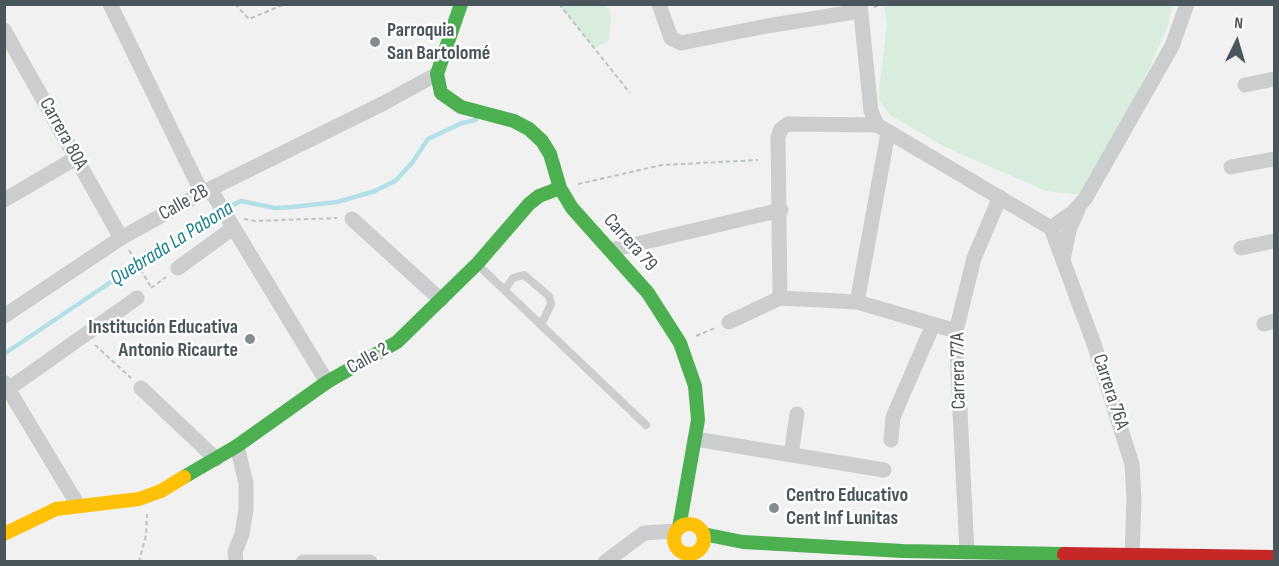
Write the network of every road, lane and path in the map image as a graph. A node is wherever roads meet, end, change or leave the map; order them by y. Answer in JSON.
{"nodes":[{"id":1,"x":110,"y":4,"type":"edge"},
{"id":2,"x":235,"y":4,"type":"edge"},
{"id":3,"x":285,"y":4,"type":"edge"},
{"id":4,"x":461,"y":4,"type":"edge"},
{"id":5,"x":559,"y":4,"type":"edge"},
{"id":6,"x":659,"y":4,"type":"edge"},
{"id":7,"x":1187,"y":4,"type":"edge"},
{"id":8,"x":1240,"y":4,"type":"edge"},
{"id":9,"x":1259,"y":4,"type":"edge"},
{"id":10,"x":860,"y":8,"type":"edge"},
{"id":11,"x":4,"y":30,"type":"edge"},
{"id":12,"x":437,"y":74,"type":"junction"},
{"id":13,"x":1275,"y":79,"type":"edge"},
{"id":14,"x":1245,"y":85,"type":"dead end"},
{"id":15,"x":630,"y":93,"type":"dead end"},
{"id":16,"x":879,"y":123,"type":"junction"},
{"id":17,"x":76,"y":158,"type":"junction"},
{"id":18,"x":1275,"y":159,"type":"edge"},
{"id":19,"x":758,"y":160,"type":"dead end"},
{"id":20,"x":1231,"y":167,"type":"dead end"},
{"id":21,"x":577,"y":184,"type":"dead end"},
{"id":22,"x":560,"y":188,"type":"junction"},
{"id":23,"x":210,"y":195,"type":"junction"},
{"id":24,"x":1000,"y":197,"type":"junction"},
{"id":25,"x":4,"y":200,"type":"edge"},
{"id":26,"x":1079,"y":206,"type":"junction"},
{"id":27,"x":781,"y":210,"type":"junction"},
{"id":28,"x":352,"y":219,"type":"joint"},
{"id":29,"x":233,"y":220,"type":"junction"},
{"id":30,"x":1051,"y":228,"type":"junction"},
{"id":31,"x":121,"y":238,"type":"junction"},
{"id":32,"x":1275,"y":241,"type":"edge"},
{"id":33,"x":1241,"y":248,"type":"dead end"},
{"id":34,"x":611,"y":250,"type":"junction"},
{"id":35,"x":132,"y":255,"type":"dead end"},
{"id":36,"x":1063,"y":261,"type":"junction"},
{"id":37,"x":477,"y":264,"type":"junction"},
{"id":38,"x":178,"y":268,"type":"joint"},
{"id":39,"x":151,"y":287,"type":"junction"},
{"id":40,"x":505,"y":289,"type":"junction"},
{"id":41,"x":137,"y":298,"type":"joint"},
{"id":42,"x":780,"y":298,"type":"junction"},
{"id":43,"x":441,"y":300,"type":"junction"},
{"id":44,"x":857,"y":302,"type":"junction"},
{"id":45,"x":4,"y":316,"type":"edge"},
{"id":46,"x":729,"y":322,"type":"joint"},
{"id":47,"x":542,"y":323,"type":"junction"},
{"id":48,"x":933,"y":325,"type":"junction"},
{"id":49,"x":956,"y":331,"type":"junction"},
{"id":50,"x":86,"y":336,"type":"junction"},
{"id":51,"x":680,"y":343,"type":"junction"},
{"id":52,"x":327,"y":382,"type":"junction"},
{"id":53,"x":6,"y":388,"type":"edge"},
{"id":54,"x":141,"y":388,"type":"joint"},
{"id":55,"x":797,"y":414,"type":"dead end"},
{"id":56,"x":646,"y":425,"type":"dead end"},
{"id":57,"x":695,"y":439,"type":"junction"},
{"id":58,"x":891,"y":440,"type":"dead end"},
{"id":59,"x":237,"y":446,"type":"junction"},
{"id":60,"x":791,"y":455,"type":"junction"},
{"id":61,"x":216,"y":459,"type":"junction"},
{"id":62,"x":884,"y":470,"type":"dead end"},
{"id":63,"x":147,"y":496,"type":"junction"},
{"id":64,"x":682,"y":502,"type":"junction"},
{"id":65,"x":78,"y":505,"type":"junction"},
{"id":66,"x":699,"y":529,"type":"junction"},
{"id":67,"x":4,"y":534,"type":"edge"},
{"id":68,"x":743,"y":542,"type":"junction"},
{"id":69,"x":683,"y":548,"type":"edge"},
{"id":70,"x":967,"y":552,"type":"junction"},
{"id":71,"x":906,"y":556,"type":"edge"},
{"id":72,"x":1002,"y":557,"type":"edge"},
{"id":73,"x":1275,"y":557,"type":"edge"},
{"id":74,"x":236,"y":559,"type":"edge"},
{"id":75,"x":1131,"y":559,"type":"edge"},
{"id":76,"x":139,"y":561,"type":"edge"},
{"id":77,"x":303,"y":561,"type":"edge"},
{"id":78,"x":370,"y":561,"type":"edge"},
{"id":79,"x":605,"y":561,"type":"edge"}],
"edges":[{"from":1,"to":23,"type":"street"},
{"from":2,"to":3,"type":"path"},
{"from":4,"to":12,"type":"main road"},
{"from":5,"to":15,"type":"path"},
{"from":6,"to":10,"type":"street"},
{"from":7,"to":26,"type":"street"},
{"from":8,"to":9,"type":"path"},
{"from":10,"to":16,"type":"street"},
{"from":11,"to":17,"type":"street","name":"Carrera 80A"},
{"from":12,"to":22,"type":"main road","name":"Carrera 79"},
{"from":12,"to":23,"type":"street","name":"Calle 2B"},
{"from":13,"to":14,"type":"street"},
{"from":16,"to":24,"type":"street"},
{"from":16,"to":27,"type":"street"},
{"from":16,"to":44,"type":"street"},
{"from":17,"to":25,"type":"street"},
{"from":17,"to":31,"type":"street","name":"Carrera 80A"},
{"from":18,"to":20,"type":"street"},
{"from":19,"to":21,"type":"path"},
{"from":22,"to":34,"type":"main road","name":"Carrera 79"},
{"from":22,"to":37,"type":"main road","name":"Calle 2"},
{"from":23,"to":29,"type":"street"},
{"from":23,"to":31,"type":"street","name":"Calle 2B"},
{"from":24,"to":30,"type":"street"},
{"from":24,"to":49,"type":"street","name":"Carrera 77A"},
{"from":26,"to":30,"type":"street"},
{"from":26,"to":36,"type":"street"},
{"from":27,"to":34,"type":"street"},
{"from":27,"to":42,"type":"street"},
{"from":28,"to":29,"type":"path"},
{"from":28,"to":43,"type":"street"},
{"from":29,"to":38,"type":"street"},
{"from":29,"to":52,"type":"street"},
{"from":30,"to":36,"type":"street","name":"Carrera 76A"},
{"from":31,"to":45,"type":"street","name":"Calle 2B"},
{"from":32,"to":33,"type":"street"},
{"from":34,"to":51,"type":"main road","name":"Carrera 79"},
{"from":35,"to":39,"type":"path"},
{"from":36,"to":75,"type":"street","name":"Carrera 76A"},
{"from":37,"to":40,"type":"lane"},
{"from":37,"to":43,"type":"main road","name":"Calle 2"},
{"from":38,"to":39,"type":"path"},
{"from":39,"to":41,"type":"path"},
{"from":40,"to":47,"type":"lane"},
{"from":40,"to":47,"type":"lane"},
{"from":41,"to":50,"type":"street"},
{"from":42,"to":44,"type":"street"},
{"from":42,"to":46,"type":"street"},
{"from":43,"to":52,"type":"main road","name":"Calle 2"},
{"from":44,"to":48,"type":"street"},
{"from":46,"to":51,"type":"path"},
{"from":47,"to":56,"type":"lane"},
{"from":48,"to":49,"type":"street"},
{"from":48,"to":58,"type":"street"},
{"from":49,"to":70,"type":"street","name":"Carrera 77A"},
{"from":50,"to":53,"type":"street"},
{"from":50,"to":54,"type":"path"},
{"from":51,"to":57,"type":"main road","name":"Carrera 79"},
{"from":52,"to":59,"type":"main road","name":"Calle 2"},
{"from":53,"to":65,"type":"street"},
{"from":54,"to":61,"type":"street"},
{"from":55,"to":60,"type":"street"},
{"from":57,"to":60,"type":"street"},
{"from":57,"to":64,"type":"main road","name":"Carrera 79"},
{"from":59,"to":61,"type":"main road","name":"Calle 2"},
{"from":59,"to":74,"type":"street"},
{"from":60,"to":62,"type":"street"},
{"from":61,"to":63,"type":"main road","name":"Calle 2"},
{"from":63,"to":65,"type":"main road","name":"Calle 2"},
{"from":63,"to":76,"type":"path"},
{"from":64,"to":66,"type":"main road"},
{"from":64,"to":69,"type":"main road","name":"Carrera 79"},
{"from":65,"to":67,"type":"main road","name":"Calle 2"},
{"from":66,"to":68,"type":"main road"},
{"from":66,"to":69,"type":"main road"},
{"from":66,"to":69,"type":"main road"},
{"from":68,"to":69,"type":"main road"},
{"from":68,"to":71,"type":"main road"},
{"from":69,"to":79,"type":"street"},
{"from":70,"to":71,"type":"main road"},
{"from":70,"to":72,"type":"main road"},
{"from":72,"to":75,"type":"main road"},
{"from":73,"to":75,"type":"main road"},
{"from":77,"to":78,"type":"street"}]}
